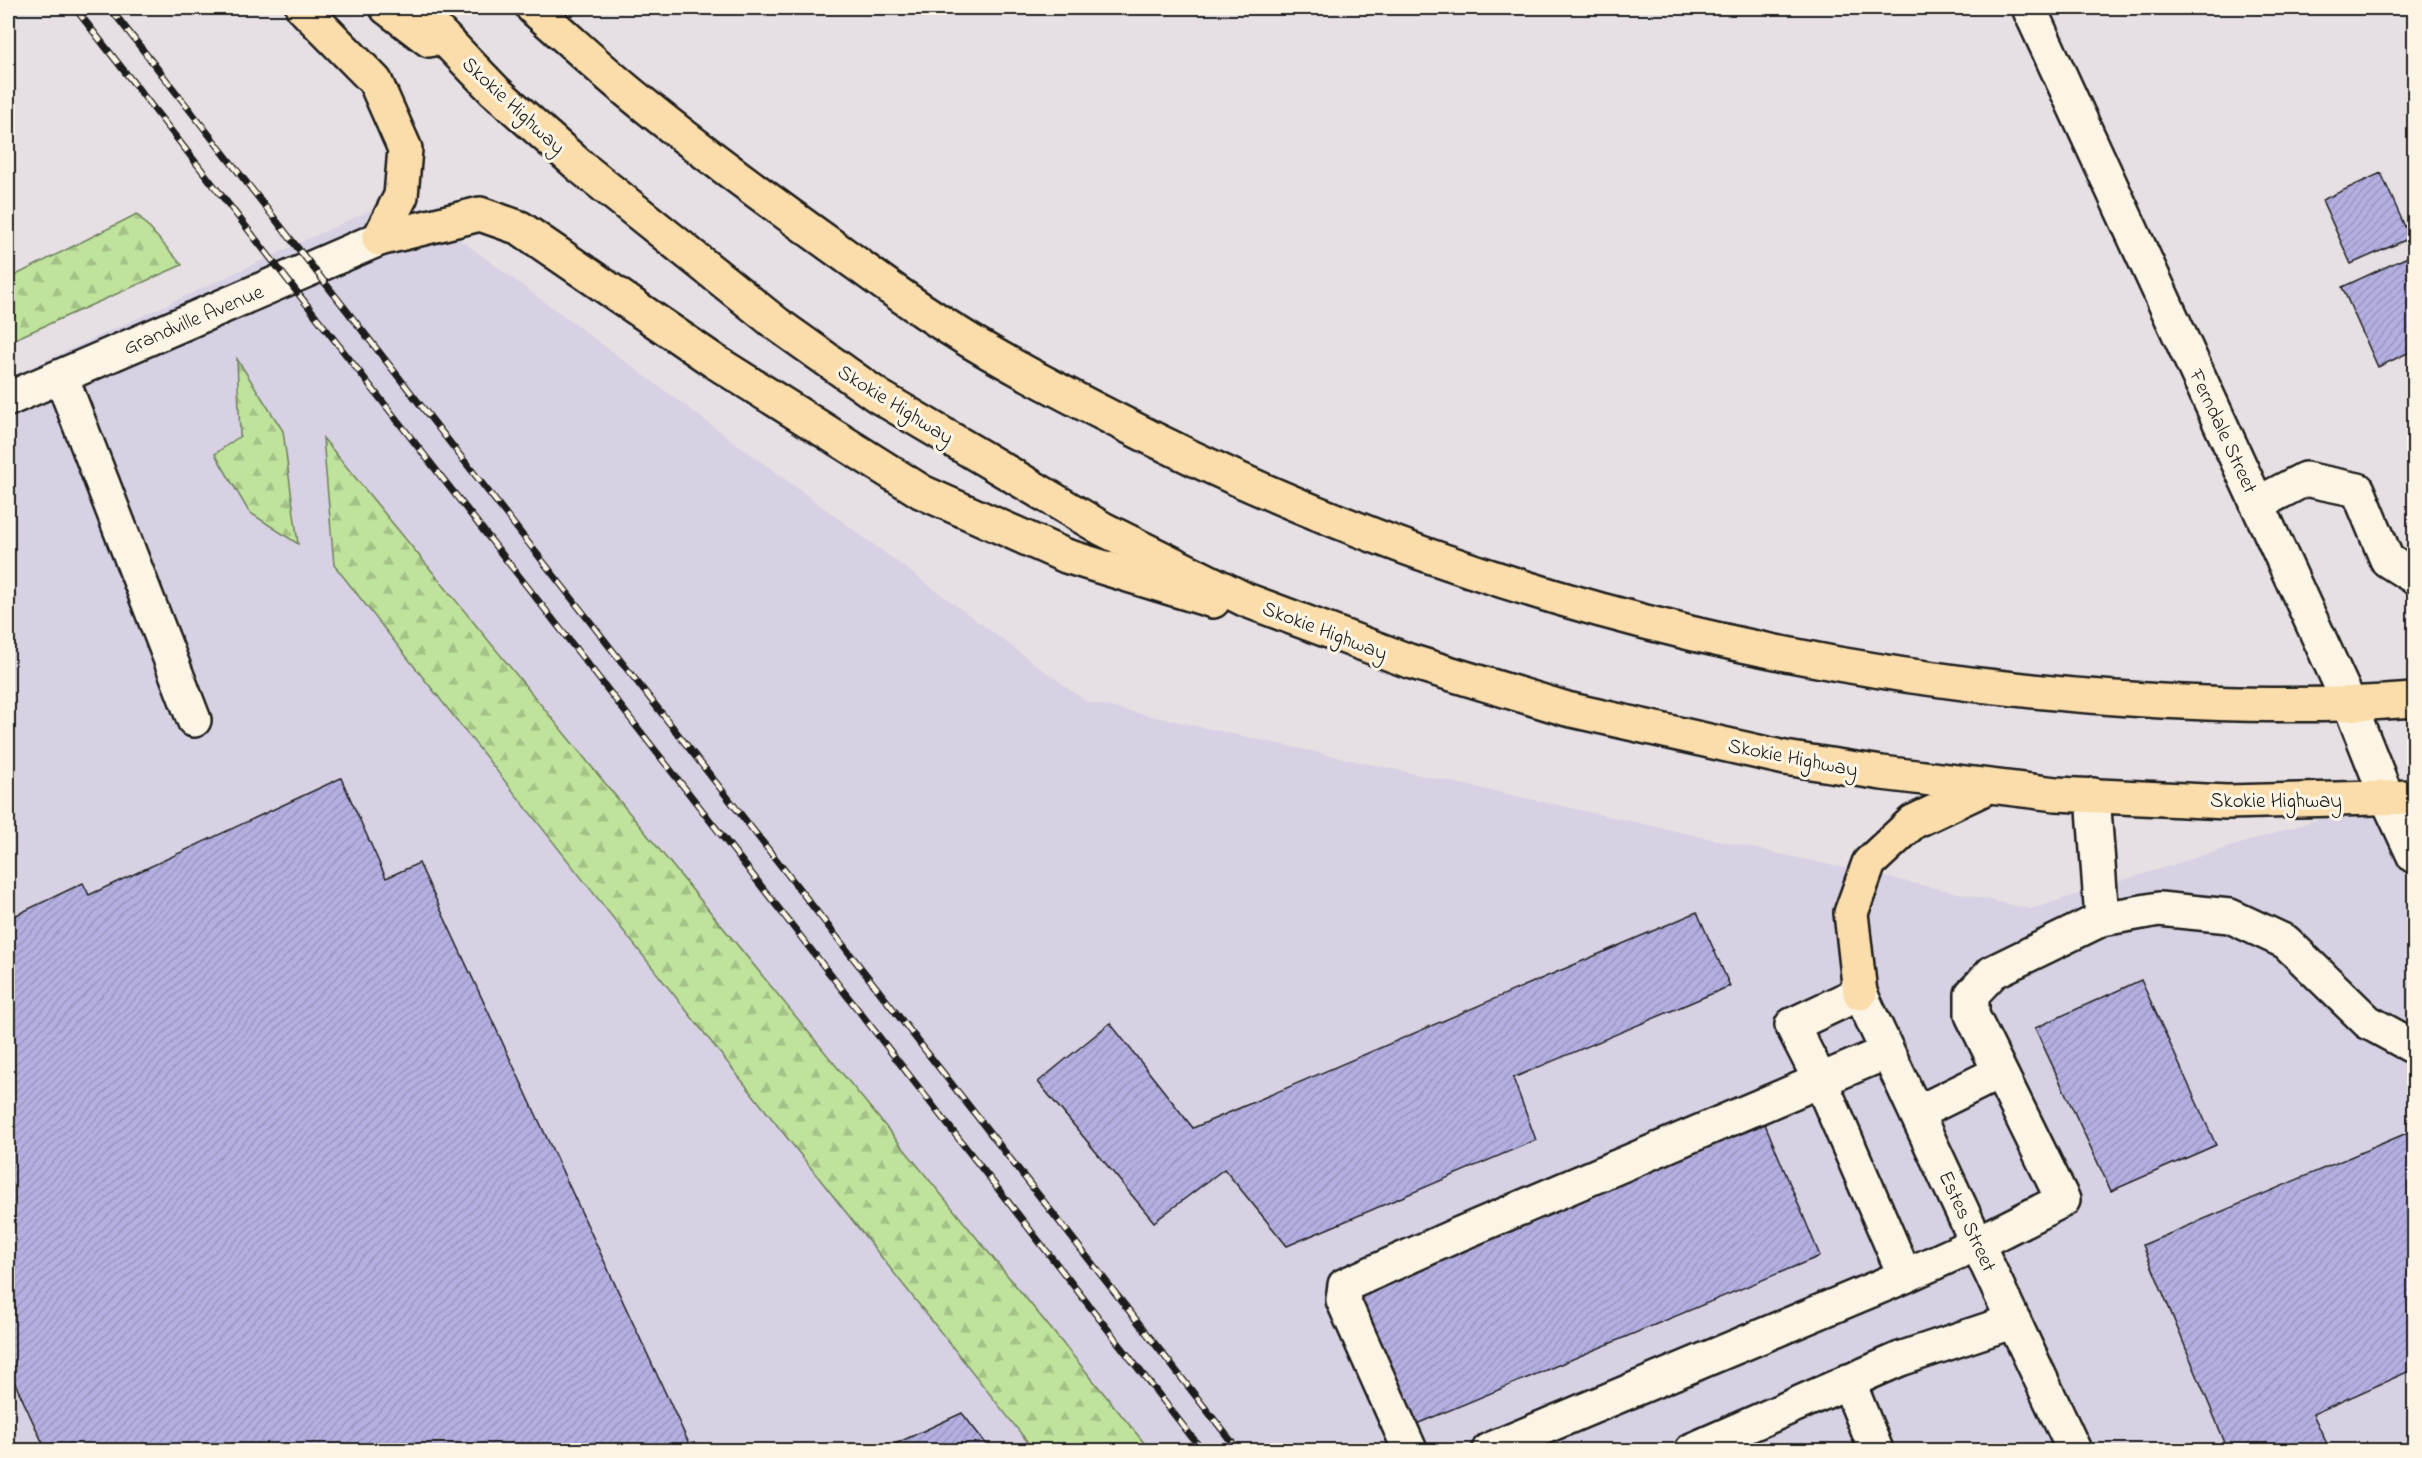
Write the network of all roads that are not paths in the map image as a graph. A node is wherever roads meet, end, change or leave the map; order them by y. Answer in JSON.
{"nodes":[{"id":1,"x":303,"y":8,"type":"edge"},
{"id":2,"x":387,"y":8,"type":"edge"},
{"id":3,"x":415,"y":8,"type":"edge"},
{"id":4,"x":533,"y":8,"type":"edge"},
{"id":5,"x":2029,"y":8,"type":"edge"},
{"id":6,"x":495,"y":91,"type":"junction"},
{"id":7,"x":379,"y":239,"type":"junction"},
{"id":8,"x":61,"y":376,"type":"junction"},
{"id":9,"x":8,"y":399,"type":"edge"},
{"id":10,"x":2258,"y":504,"type":"junction"},
{"id":11,"x":2415,"y":578,"type":"edge"},
{"id":12,"x":1409,"y":661,"type":"junction"},
{"id":13,"x":2415,"y":700,"type":"edge"},
{"id":14,"x":2350,"y":705,"type":"junction"},
{"id":15,"x":194,"y":720,"type":"dead end"},
{"id":16,"x":1987,"y":787,"type":"junction"},
{"id":17,"x":2093,"y":795,"type":"junction"},
{"id":18,"x":2401,"y":797,"type":"edge"},
{"id":19,"x":2415,"y":856,"type":"edge"},
{"id":20,"x":2102,"y":919,"type":"junction"},
{"id":21,"x":1860,"y":993,"type":"junction"},
{"id":22,"x":2415,"y":1047,"type":"edge"},
{"id":23,"x":1887,"y":1052,"type":"junction"},
{"id":24,"x":2000,"y":1072,"type":"junction"},
{"id":25,"x":1820,"y":1080,"type":"junction"},
{"id":26,"x":1917,"y":1113,"type":"junction"},
{"id":27,"x":1978,"y":1243,"type":"junction"},
{"id":28,"x":1905,"y":1276,"type":"junction"},
{"id":29,"x":2014,"y":1321,"type":"junction"},
{"id":30,"x":1848,"y":1381,"type":"junction"},
{"id":31,"x":1410,"y":1450,"type":"edge"},
{"id":32,"x":1489,"y":1450,"type":"edge"},
{"id":33,"x":1692,"y":1450,"type":"edge"},
{"id":34,"x":1876,"y":1450,"type":"edge"},
{"id":35,"x":2074,"y":1450,"type":"edge"}],
"edges":[{"from":1,"to":7,"type":"highway"},
{"from":2,"to":6,"type":"highway"},
{"from":3,"to":6,"type":"highway","name":"Skokie Highway"},
{"from":4,"to":14,"type":"highway"},
{"from":5,"to":10,"type":"street","name":"Ferndale Street"},
{"from":6,"to":12,"type":"highway","name":"Skokie Highway"},
{"from":7,"to":8,"type":"street","name":"Grandville Avenue"},
{"from":7,"to":12,"type":"highway"},
{"from":8,"to":9,"type":"street","name":"Grandville Avenue"},
{"from":8,"to":15,"type":"street"},
{"from":10,"to":11,"type":"street"},
{"from":10,"to":14,"type":"street","name":"Ferndale Street"},
{"from":12,"to":16,"type":"highway","name":"Skokie Highway"},
{"from":13,"to":14,"type":"highway"},
{"from":14,"to":18,"type":"street","name":"Ferndale Street"},
{"from":16,"to":17,"type":"highway","name":"Skokie Highway"},
{"from":16,"to":21,"type":"highway"},
{"from":17,"to":18,"type":"highway","name":"Skokie Highway"},
{"from":17,"to":20,"type":"street"},
{"from":18,"to":19,"type":"street","name":"Ferndale Street"},
{"from":20,"to":22,"type":"street"},
{"from":20,"to":24,"type":"street"},
{"from":21,"to":23,"type":"street","name":"Estes Street"},
{"from":21,"to":25,"type":"street"},
{"from":23,"to":25,"type":"street"},
{"from":23,"to":26,"type":"street","name":"Estes Street"},
{"from":24,"to":26,"type":"street"},
{"from":24,"to":27,"type":"street"},
{"from":25,"to":28,"type":"street"},
{"from":25,"to":31,"type":"street"},
{"from":26,"to":27,"type":"street","name":"Estes Street"},
{"from":27,"to":28,"type":"street"},
{"from":27,"to":29,"type":"street","name":"Estes Street"},
{"from":28,"to":32,"type":"street"},
{"from":29,"to":30,"type":"street"},
{"from":29,"to":35,"type":"street","name":"Estes Street"},
{"from":30,"to":33,"type":"street"},
{"from":30,"to":34,"type":"street"}]}
